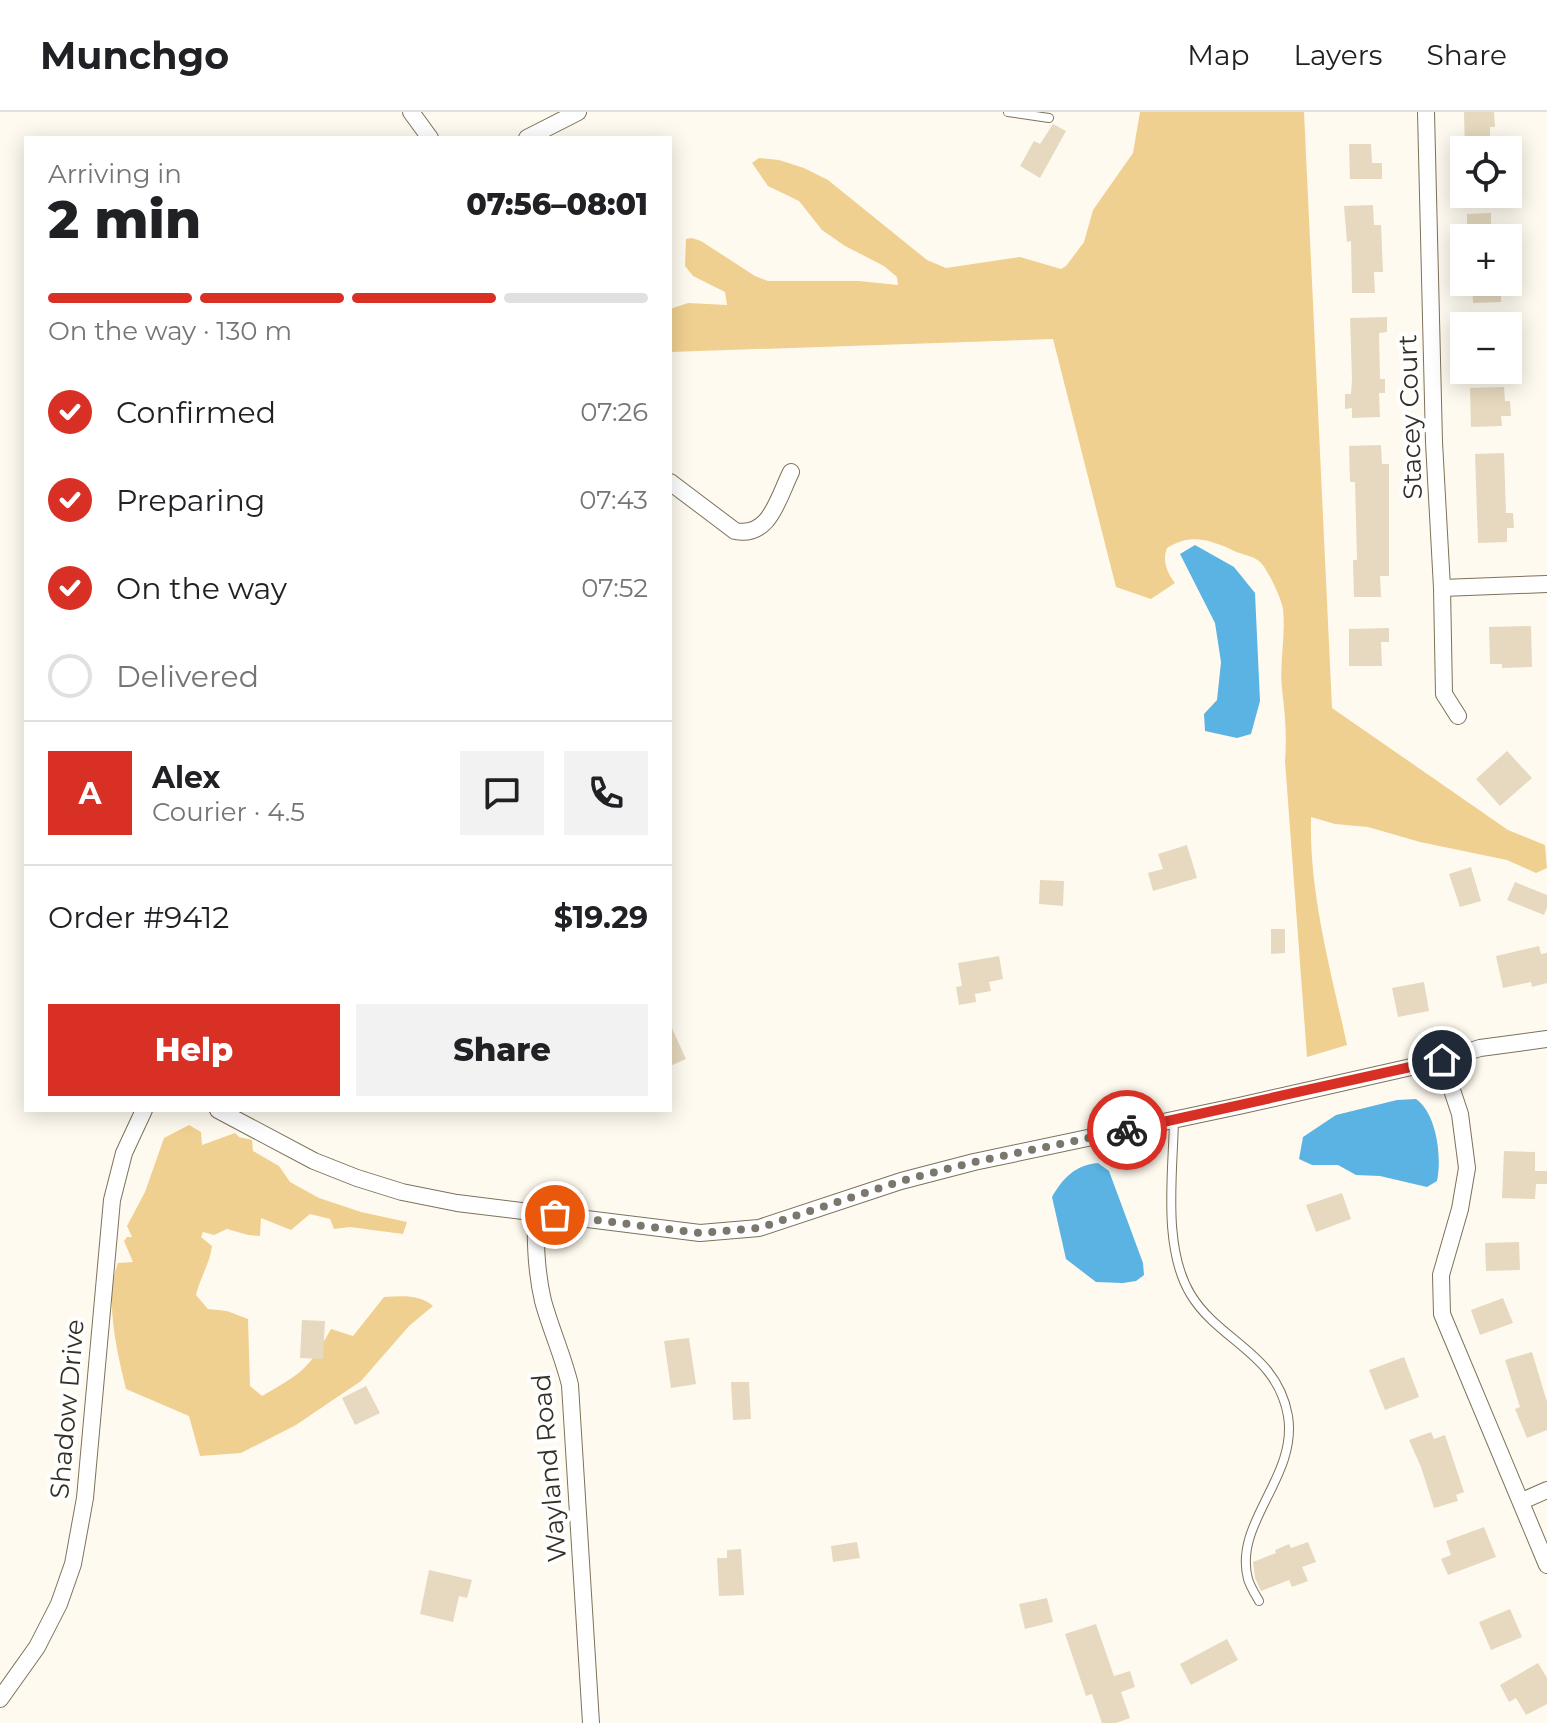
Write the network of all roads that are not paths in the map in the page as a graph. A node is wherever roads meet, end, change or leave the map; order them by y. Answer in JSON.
{"nodes":[{"id":1,"x":411,"y":112,"type":"edge"},
{"id":2,"x":578,"y":112,"type":"edge"},
{"id":3,"x":1008,"y":112,"type":"edge"},
{"id":4,"x":1426,"y":112,"type":"edge"},
{"id":5,"x":1049,"y":118,"type":"dead end"},
{"id":6,"x":429,"y":136,"type":"edge"},
{"id":7,"x":531,"y":136,"type":"edge"},
{"id":8,"x":791,"y":472,"type":"dead end"},
{"id":9,"x":672,"y":484,"type":"edge"},
{"id":10,"x":1547,"y":584,"type":"edge"},
{"id":11,"x":1442,"y":588,"type":"junction"},
{"id":12,"x":1458,"y":716,"type":"dead end"},
{"id":13,"x":1547,"y":1039,"type":"edge"},
{"id":14,"x":1442,"y":1060,"type":"junction"},
{"id":15,"x":143,"y":1112,"type":"edge"},
{"id":16,"x":222,"y":1112,"type":"edge"},
{"id":17,"x":1174,"y":1120,"type":"junction"},
{"id":18,"x":536,"y":1213,"type":"junction"},
{"id":19,"x":1547,"y":1490,"type":"edge"},
{"id":20,"x":1522,"y":1501,"type":"junction"},
{"id":21,"x":1547,"y":1565,"type":"edge"},
{"id":22,"x":1259,"y":1601,"type":"dead end"},
{"id":23,"x":0,"y":1699,"type":"edge"},
{"id":24,"x":591,"y":1723,"type":"edge"}],
"edges":[{"from":1,"to":6,"type":"street"},
{"from":2,"to":7,"type":"street"},
{"from":3,"to":5,"type":"lane"},
{"from":4,"to":11,"type":"street","name":"Stacey Court"},
{"from":8,"to":9,"type":"street"},
{"from":10,"to":11,"type":"street"},
{"from":11,"to":12,"type":"street","name":"Stacey Court"},
{"from":13,"to":14,"type":"street"},
{"from":14,"to":17,"type":"street"},
{"from":14,"to":20,"type":"street"},
{"from":15,"to":23,"type":"street","name":"Shadow Drive"},
{"from":16,"to":18,"type":"street"},
{"from":17,"to":18,"type":"street"},
{"from":17,"to":22,"type":"lane"},
{"from":18,"to":24,"type":"street","name":"Wayland Road"},
{"from":19,"to":20,"type":"street"},
{"from":20,"to":21,"type":"street"}]}
